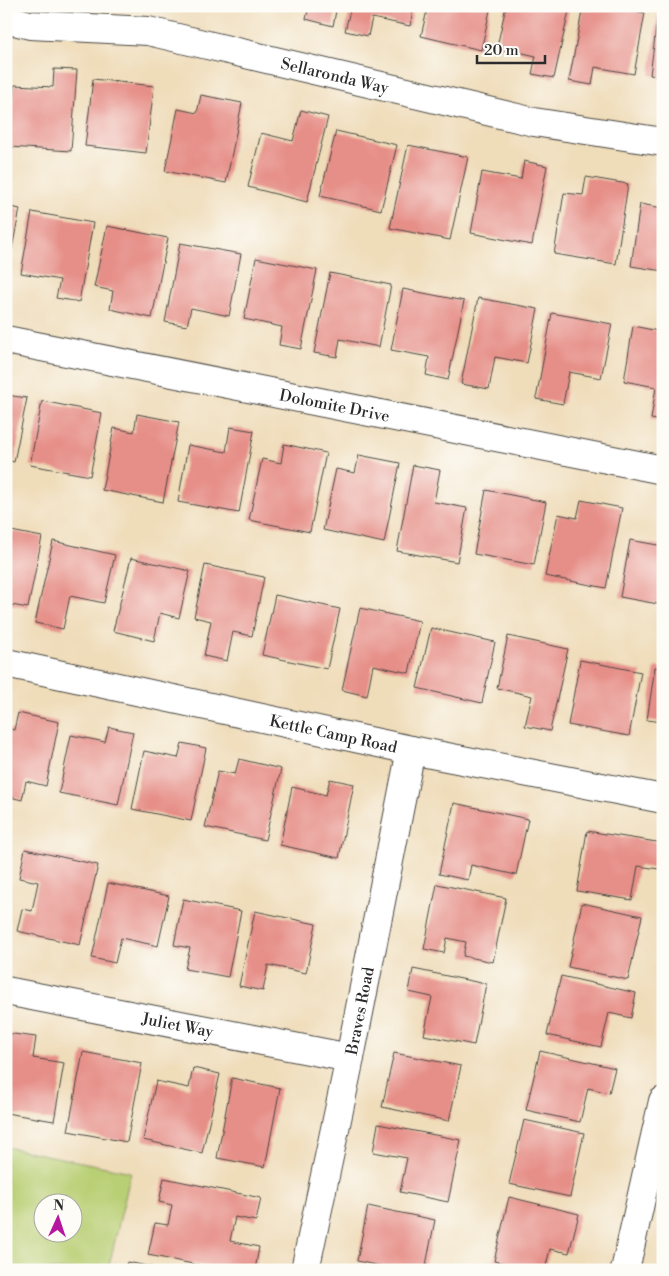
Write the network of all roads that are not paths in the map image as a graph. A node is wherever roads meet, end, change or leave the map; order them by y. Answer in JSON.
{"nodes":[{"id":1,"x":6,"y":19,"type":"edge"},
{"id":2,"x":663,"y":142,"type":"edge"},
{"id":3,"x":6,"y":340,"type":"edge"},
{"id":4,"x":663,"y":470,"type":"edge"},
{"id":5,"x":6,"y":663,"type":"edge"},
{"id":6,"x":411,"y":750,"type":"junction"},
{"id":7,"x":663,"y":799,"type":"edge"},
{"id":8,"x":6,"y":991,"type":"edge"},
{"id":9,"x":350,"y":1058,"type":"junction"},
{"id":10,"x":663,"y":1101,"type":"edge"},
{"id":11,"x":305,"y":1270,"type":"edge"},
{"id":12,"x":625,"y":1270,"type":"edge"}],
"edges":[{"from":1,"to":2,"type":"street","name":"Sellaronda Way"},
{"from":3,"to":4,"type":"street","name":"Dolomite Drive"},
{"from":5,"to":6,"type":"street","name":"Kettle Camp Road"},
{"from":6,"to":7,"type":"street","name":"Kettle Camp Road"},
{"from":6,"to":9,"type":"street","name":"Braves Road"},
{"from":8,"to":9,"type":"street","name":"Juliet Way"},
{"from":9,"to":11,"type":"street","name":"Braves Road"},
{"from":10,"to":12,"type":"street"}]}
